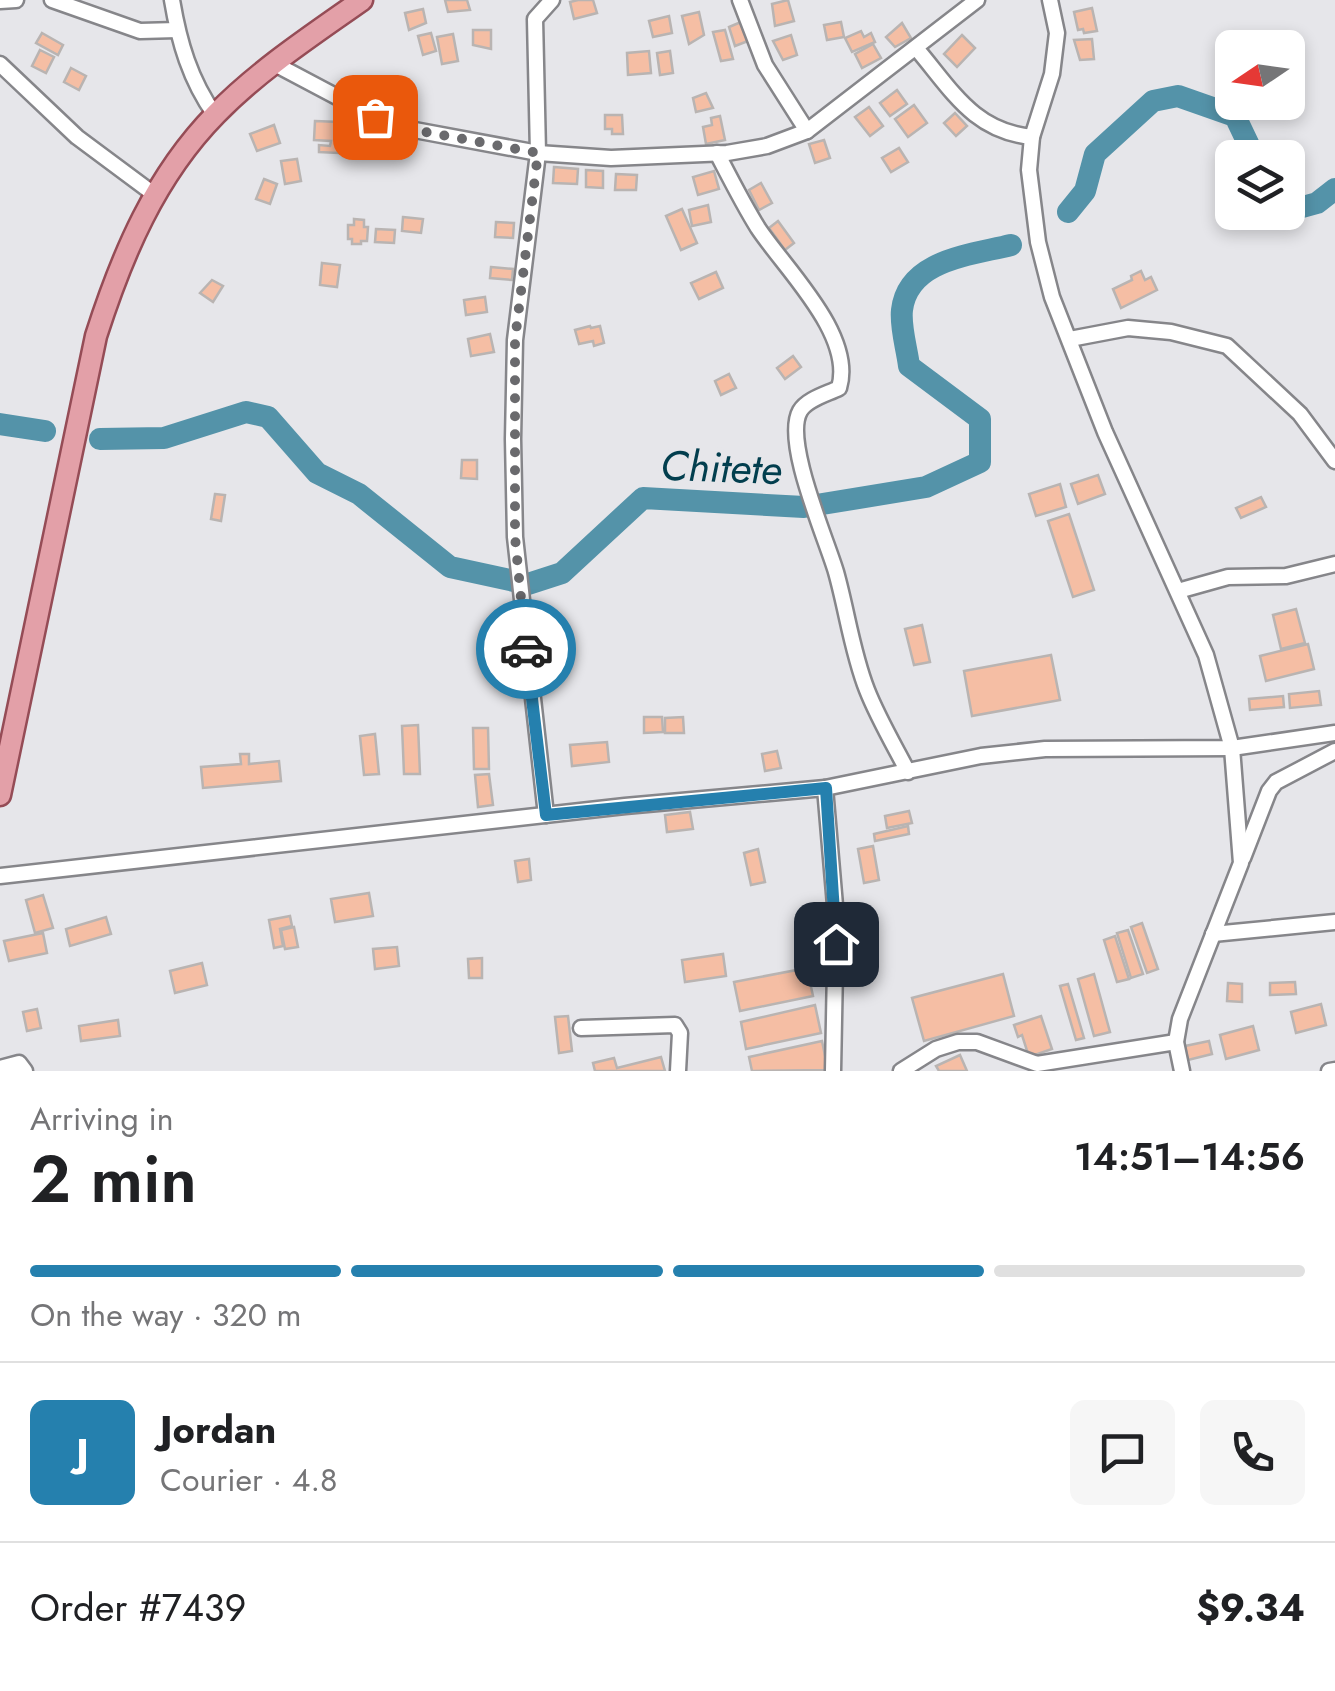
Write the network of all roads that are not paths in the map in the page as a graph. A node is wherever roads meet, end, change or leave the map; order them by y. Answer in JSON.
{"nodes":[{"id":1,"x":16,"y":0,"type":"edge"},
{"id":2,"x":52,"y":0,"type":"edge"},
{"id":3,"x":172,"y":0,"type":"edge"},
{"id":4,"x":362,"y":0,"type":"edge"},
{"id":5,"x":552,"y":0,"type":"edge"},
{"id":6,"x":740,"y":0,"type":"edge"},
{"id":7,"x":977,"y":0,"type":"edge"},
{"id":8,"x":1050,"y":0,"type":"edge"},
{"id":9,"x":0,"y":1,"type":"edge"},
{"id":10,"x":177,"y":30,"type":"junction"},
{"id":11,"x":916,"y":48,"type":"junction"},
{"id":12,"x":273,"y":63,"type":"junction"},
{"id":13,"x":0,"y":64,"type":"edge"},
{"id":14,"x":215,"y":115,"type":"junction"},
{"id":15,"x":807,"y":131,"type":"junction"},
{"id":16,"x":1032,"y":137,"type":"junction"},
{"id":17,"x":538,"y":153,"type":"junction"},
{"id":18,"x":716,"y":153,"type":"junction"},
{"id":19,"x":155,"y":195,"type":"junction"},
{"id":20,"x":1070,"y":339,"type":"junction"},
{"id":21,"x":1335,"y":461,"type":"edge"},
{"id":22,"x":1335,"y":564,"type":"edge"},
{"id":23,"x":1178,"y":592,"type":"junction"},
{"id":24,"x":10,"y":703,"type":"edge"},
{"id":25,"x":1335,"y":733,"type":"edge"},
{"id":26,"x":1232,"y":748,"type":"junction"},
{"id":27,"x":1335,"y":751,"type":"edge"},
{"id":28,"x":908,"y":772,"type":"junction"},
{"id":29,"x":826,"y":788,"type":"junction"},
{"id":30,"x":0,"y":795,"type":"edge"},
{"id":31,"x":546,"y":815,"type":"junction"},
{"id":32,"x":1241,"y":864,"type":"junction"},
{"id":33,"x":0,"y":876,"type":"edge"},
{"id":34,"x":1335,"y":922,"type":"edge"},
{"id":35,"x":1213,"y":934,"type":"junction"},
{"id":36,"x":581,"y":1028,"type":"dead end"},
{"id":37,"x":1176,"y":1042,"type":"junction"},
{"id":38,"x":0,"y":1068,"type":"edge"},
{"id":39,"x":25,"y":1071,"type":"edge"},
{"id":40,"x":678,"y":1071,"type":"edge"},
{"id":41,"x":833,"y":1071,"type":"edge"},
{"id":42,"x":902,"y":1071,"type":"edge"},
{"id":43,"x":1182,"y":1071,"type":"edge"}],
"edges":[{"from":1,"to":9,"type":"street"},
{"from":2,"to":10,"type":"street"},
{"from":3,"to":10,"type":"street"},
{"from":4,"to":12,"type":"main road"},
{"from":5,"to":17,"type":"street"},
{"from":6,"to":15,"type":"street"},
{"from":7,"to":11,"type":"street"},
{"from":8,"to":16,"type":"street"},
{"from":10,"to":14,"type":"street"},
{"from":11,"to":15,"type":"street"},
{"from":11,"to":16,"type":"street"},
{"from":12,"to":14,"type":"main road"},
{"from":12,"to":17,"type":"street"},
{"from":13,"to":19,"type":"street"},
{"from":14,"to":19,"type":"main road"},
{"from":15,"to":18,"type":"street"},
{"from":16,"to":20,"type":"street"},
{"from":17,"to":18,"type":"street"},
{"from":17,"to":31,"type":"street"},
{"from":18,"to":28,"type":"street"},
{"from":19,"to":24,"type":"main road"},
{"from":20,"to":21,"type":"street"},
{"from":20,"to":23,"type":"street"},
{"from":22,"to":23,"type":"street"},
{"from":23,"to":26,"type":"street"},
{"from":24,"to":30,"type":"main road"},
{"from":25,"to":26,"type":"street"},
{"from":26,"to":28,"type":"street"},
{"from":26,"to":32,"type":"street"},
{"from":27,"to":32,"type":"street"},
{"from":28,"to":29,"type":"street"},
{"from":29,"to":31,"type":"street"},
{"from":29,"to":41,"type":"street"},
{"from":31,"to":33,"type":"street"},
{"from":32,"to":35,"type":"street"},
{"from":34,"to":35,"type":"street"},
{"from":35,"to":37,"type":"street"},
{"from":36,"to":40,"type":"street"},
{"from":37,"to":42,"type":"street"},
{"from":37,"to":43,"type":"street"},
{"from":38,"to":39,"type":"street"}]}
